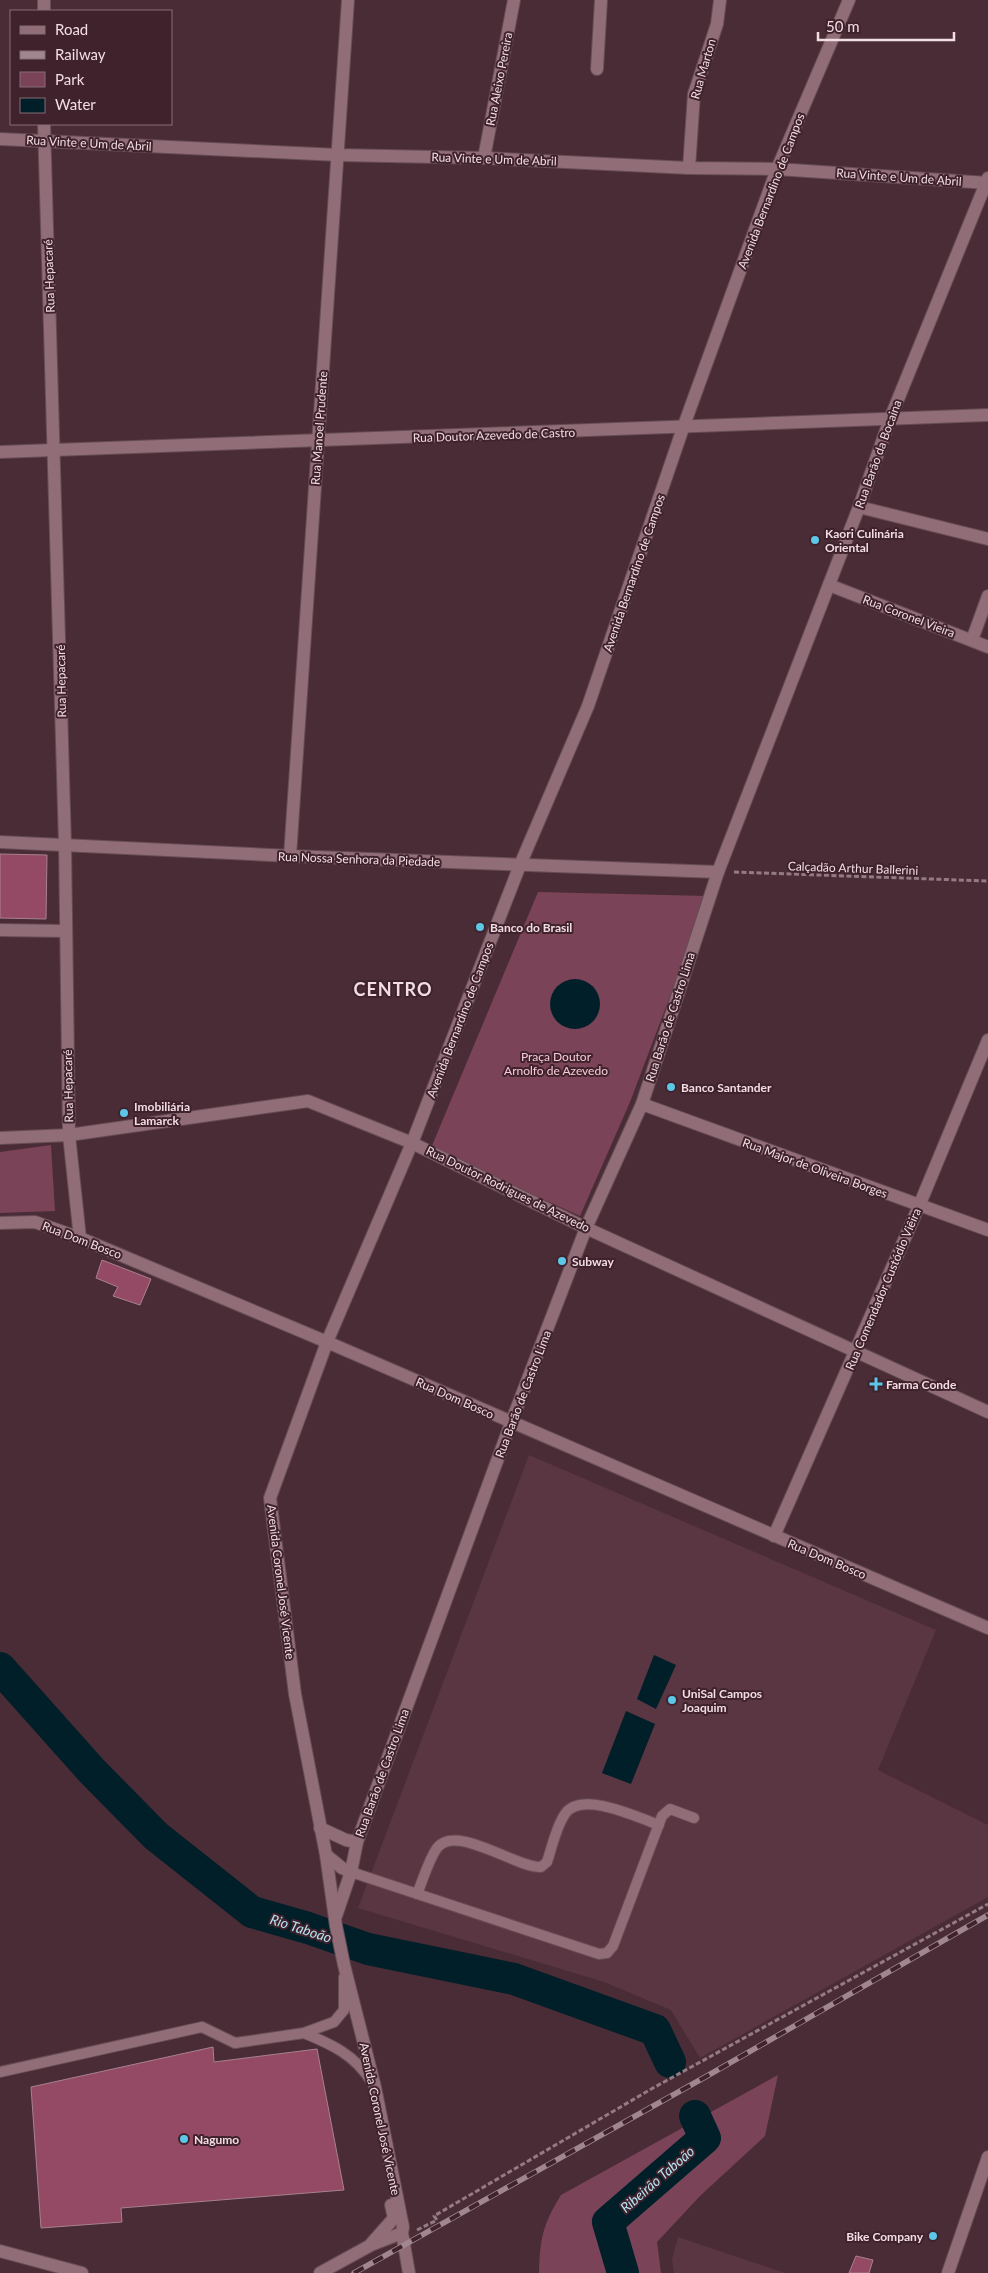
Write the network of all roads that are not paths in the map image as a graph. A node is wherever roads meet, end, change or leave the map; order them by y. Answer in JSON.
{"nodes":[{"id":1,"x":348,"y":0,"type":"edge"},
{"id":2,"x":514,"y":0,"type":"edge"},
{"id":3,"x":601,"y":0,"type":"edge"},
{"id":4,"x":720,"y":0,"type":"edge"},
{"id":5,"x":849,"y":0,"type":"edge"},
{"id":6,"x":597,"y":69,"type":"dead end"},
{"id":7,"x":44,"y":125,"type":"edge"},
{"id":8,"x":0,"y":139,"type":"edge"},
{"id":9,"x":44,"y":141,"type":"junction"},
{"id":10,"x":338,"y":155,"type":"junction"},
{"id":11,"x":484,"y":158,"type":"junction"},
{"id":12,"x":689,"y":168,"type":"junction"},
{"id":13,"x":776,"y":169,"type":"junction"},
{"id":14,"x":987,"y":182,"type":"edge"},
{"id":15,"x":988,"y":415,"type":"edge"},
{"id":16,"x":890,"y":419,"type":"junction"},
{"id":17,"x":683,"y":428,"type":"junction"},
{"id":18,"x":318,"y":441,"type":"junction"},
{"id":19,"x":55,"y":450,"type":"junction"},
{"id":20,"x":0,"y":452,"type":"edge"},
{"id":21,"x":859,"y":507,"type":"junction"},
{"id":22,"x":988,"y":538,"type":"edge"},
{"id":23,"x":829,"y":585,"type":"junction"},
{"id":24,"x":988,"y":596,"type":"edge"},
{"id":25,"x":972,"y":640,"type":"junction"},
{"id":26,"x":988,"y":647,"type":"edge"},
{"id":27,"x":0,"y":842,"type":"edge"},
{"id":28,"x":65,"y":844,"type":"junction"},
{"id":29,"x":290,"y":856,"type":"junction"},
{"id":30,"x":520,"y":866,"type":"junction"},
{"id":31,"x":718,"y":872,"type":"junction"},
{"id":32,"x":0,"y":930,"type":"edge"},
{"id":33,"x":65,"y":931,"type":"junction"},
{"id":34,"x":988,"y":1040,"type":"edge"},
{"id":35,"x":985,"y":1054,"type":"edge"},
{"id":36,"x":642,"y":1104,"type":"junction"},
{"id":37,"x":69,"y":1135,"type":"junction"},
{"id":38,"x":0,"y":1138,"type":"edge"},
{"id":39,"x":412,"y":1143,"type":"junction"},
{"id":40,"x":919,"y":1206,"type":"junction"},
{"id":41,"x":0,"y":1223,"type":"edge"},
{"id":42,"x":586,"y":1228,"type":"junction"},
{"id":43,"x":988,"y":1230,"type":"edge"},
{"id":44,"x":80,"y":1238,"type":"junction"},
{"id":45,"x":327,"y":1342,"type":"junction"},
{"id":46,"x":857,"y":1351,"type":"junction"},
{"id":47,"x":988,"y":1412,"type":"edge"},
{"id":48,"x":511,"y":1423,"type":"junction"},
{"id":49,"x":774,"y":1536,"type":"junction"},
{"id":50,"x":988,"y":1628,"type":"edge"},
{"id":51,"x":694,"y":1818,"type":"dead end"},
{"id":52,"x":659,"y":1825,"type":"junction"},
{"id":53,"x":320,"y":1828,"type":"junction"},
{"id":54,"x":356,"y":1842,"type":"junction"},
{"id":55,"x":326,"y":1855,"type":"junction"},
{"id":56,"x":352,"y":1872,"type":"junction"},
{"id":57,"x":417,"y":1894,"type":"junction"},
{"id":58,"x":336,"y":1922,"type":"junction"},
{"id":59,"x":344,"y":1965,"type":"junction"},
{"id":60,"x":304,"y":2033,"type":"junction"},
{"id":61,"x":0,"y":2072,"type":"edge"},
{"id":62,"x":374,"y":2087,"type":"junction"},
{"id":63,"x":988,"y":2157,"type":"edge"},
{"id":64,"x":391,"y":2168,"type":"junction"},
{"id":65,"x":402,"y":2233,"type":"junction"},
{"id":66,"x":371,"y":2245,"type":"junction"},
{"id":67,"x":0,"y":2251,"type":"edge"},
{"id":68,"x":82,"y":2273,"type":"edge"},
{"id":69,"x":320,"y":2273,"type":"edge"},
{"id":70,"x":409,"y":2273,"type":"edge"},
{"id":71,"x":948,"y":2273,"type":"edge"}],
"edges":[{"from":1,"to":10,"type":"street","name":"Rua Manoel Prudente"},
{"from":2,"to":11,"type":"street","name":"Rua Aleixo Pereira"},
{"from":3,"to":6,"type":"street"},
{"from":4,"to":12,"type":"street","name":"Rua Marton"},
{"from":5,"to":13,"type":"street","name":"Avenida Bernardino de Campos"},
{"from":7,"to":9,"type":"street","name":"Rua Hepacaré"},
{"from":8,"to":9,"type":"street","name":"Rua Vinte e Um de Abril"},
{"from":9,"to":10,"type":"street","name":"Rua Vinte e Um de Abril"},
{"from":9,"to":19,"type":"street","name":"Rua Hepacaré"},
{"from":10,"to":11,"type":"street","name":"Rua Vinte e Um de Abril"},
{"from":10,"to":18,"type":"street","name":"Rua Manoel Prudente"},
{"from":11,"to":12,"type":"street","name":"Rua Vinte e Um de Abril"},
{"from":12,"to":13,"type":"street","name":"Rua Vinte e Um de Abril"},
{"from":13,"to":14,"type":"street","name":"Rua Vinte e Um de Abril"},
{"from":13,"to":17,"type":"street","name":"Avenida Bernardino de Campos"},
{"from":14,"to":16,"type":"street","name":"Rua Barão da Bocaina"},
{"from":15,"to":16,"type":"street","name":"Rua Doutor Azevedo de Castro"},
{"from":16,"to":17,"type":"street","name":"Rua Doutor Azevedo de Castro"},
{"from":16,"to":21,"type":"street","name":"Rua Barão da Bocaina"},
{"from":17,"to":18,"type":"street","name":"Rua Doutor Azevedo de Castro"},
{"from":17,"to":30,"type":"street","name":"Avenida Bernardino de Campos"},
{"from":18,"to":19,"type":"street","name":"Rua Doutor Azevedo de Castro"},
{"from":18,"to":29,"type":"street","name":"Rua Manoel Prudente"},
{"from":19,"to":20,"type":"street","name":"Rua Doutor Azevedo de Castro"},
{"from":19,"to":28,"type":"street","name":"Rua Hepacaré"},
{"from":21,"to":22,"type":"street"},
{"from":21,"to":23,"type":"street","name":"Rua Barão da Bocaina"},
{"from":23,"to":25,"type":"street","name":"Rua Coronel Vieira"},
{"from":23,"to":31,"type":"street","name":"Rua Barão da Bocaina"},
{"from":24,"to":25,"type":"street"},
{"from":25,"to":26,"type":"street","name":"Rua Coronel Vieira"},
{"from":27,"to":28,"type":"street","name":"Rua Nossa Senhora da Piedade"},
{"from":28,"to":29,"type":"street","name":"Rua Nossa Senhora da Piedade"},
{"from":28,"to":33,"type":"street","name":"Rua Hepacaré"},
{"from":29,"to":30,"type":"street","name":"Rua Nossa Senhora da Piedade"},
{"from":30,"to":31,"type":"street","name":"Rua Nossa Senhora da Piedade"},
{"from":30,"to":39,"type":"street","name":"Avenida Bernardino de Campos"},
{"from":31,"to":36,"type":"street","name":"Rua Barão de Castro Lima"},
{"from":32,"to":33,"type":"street"},
{"from":33,"to":37,"type":"street","name":"Rua Hepacaré"},
{"from":34,"to":35,"type":"street","name":"Rua Comendador Custódio Viêira"},
{"from":35,"to":40,"type":"street","name":"Rua Comendador Custódio Viêira"},
{"from":36,"to":40,"type":"street","name":"Rua Major de Oliveira Borges"},
{"from":36,"to":42,"type":"street","name":"Rua Barão de Castro Lima"},
{"from":37,"to":38,"type":"street","name":"Rua Doutor Rodrigues de Azevedo"},
{"from":37,"to":39,"type":"street","name":"Rua Doutor Rodrigues de Azevedo"},
{"from":37,"to":44,"type":"street","name":"Rua Hepacaré"},
{"from":39,"to":42,"type":"street","name":"Rua Doutor Rodrigues de Azevedo"},
{"from":39,"to":45,"type":"street","name":"Avenida Coronel José Vicente"},
{"from":40,"to":43,"type":"street","name":"Rua Major de Oliveira Borges"},
{"from":40,"to":46,"type":"street","name":"Rua Comendador Custódio Viêira"},
{"from":41,"to":44,"type":"street","name":"Rua Dom Bosco"},
{"from":42,"to":46,"type":"street","name":"Rua Doutor Rodrigues de Azevedo"},
{"from":42,"to":48,"type":"street","name":"Rua Barão de Castro Lima"},
{"from":44,"to":45,"type":"street","name":"Rua Dom Bosco"},
{"from":45,"to":48,"type":"street","name":"Rua Dom Bosco"},
{"from":45,"to":53,"type":"street","name":"Avenida Coronel José Vicente"},
{"from":46,"to":47,"type":"street","name":"Rua Doutor Rodrigues de Azevedo"},
{"from":46,"to":49,"type":"street","name":"Rua Comendador Custódio Viêira"},
{"from":48,"to":49,"type":"street","name":"Rua Dom Bosco"},
{"from":48,"to":54,"type":"street","name":"Rua Barão de Castro Lima"},
{"from":49,"to":50,"type":"street","name":"Rua Dom Bosco"},
{"from":51,"to":52,"type":"lane"},
{"from":52,"to":57,"type":"lane"},
{"from":52,"to":57,"type":"lane"},
{"from":53,"to":54,"type":"street"},
{"from":53,"to":55,"type":"street","name":"Avenida Coronel José Vicente"},
{"from":54,"to":56,"type":"street","name":"Rua Barão de Castro Lima"},
{"from":55,"to":56,"type":"street"},
{"from":55,"to":58,"type":"street","name":"Avenida Coronel José Vicente"},
{"from":56,"to":57,"type":"lane"},
{"from":56,"to":58,"type":"street","name":"Rua Barão de Castro Lima"},
{"from":58,"to":59,"type":"street","name":"Avenida Coronel José Vicente"},
{"from":59,"to":60,"type":"lane"},
{"from":59,"to":62,"type":"street","name":"Avenida Coronel José Vicente"},
{"from":60,"to":61,"type":"lane"},
{"from":60,"to":62,"type":"lane"},
{"from":62,"to":64,"type":"street","name":"Avenida Coronel José Vicente"},
{"from":63,"to":71,"type":"street"},
{"from":64,"to":65,"type":"street","name":"Avenida Coronel José Vicente"},
{"from":64,"to":66,"type":"street"},
{"from":65,"to":66,"type":"street"},
{"from":65,"to":70,"type":"street","name":"Avenida Coronel José Vicente"},
{"from":66,"to":69,"type":"street"},
{"from":67,"to":68,"type":"street"}]}
